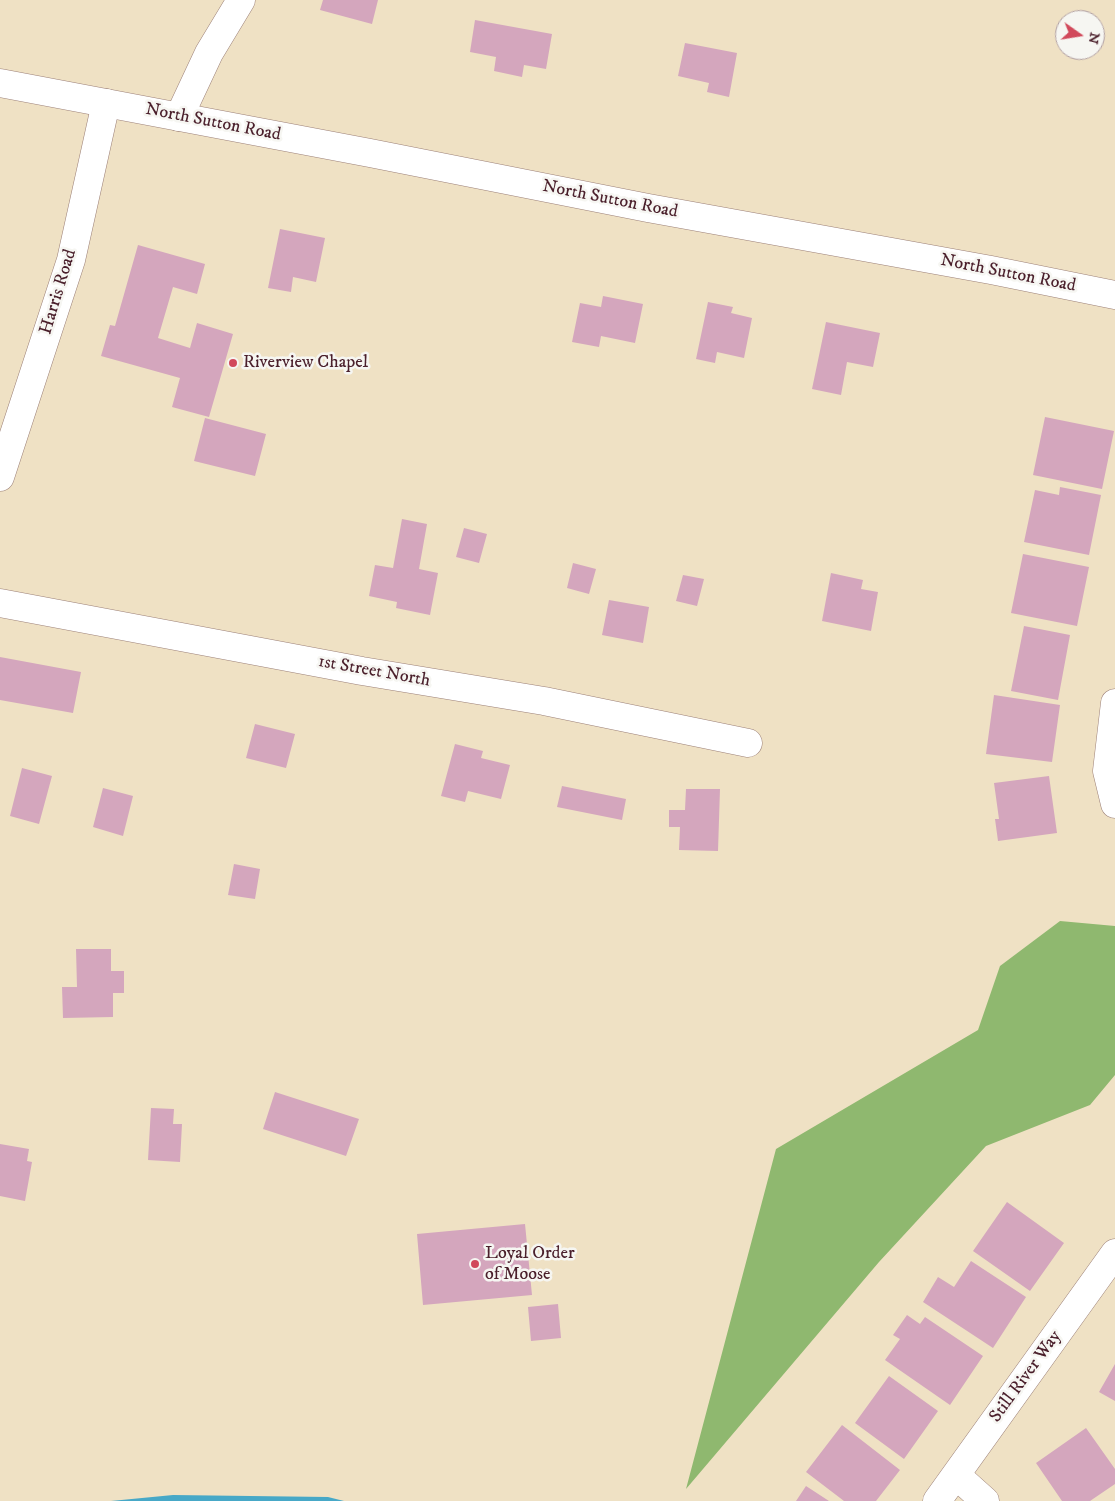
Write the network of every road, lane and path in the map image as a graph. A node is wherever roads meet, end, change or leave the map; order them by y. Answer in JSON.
{"nodes":[{"id":1,"x":240,"y":0,"type":"edge"},
{"id":2,"x":0,"y":83,"type":"edge"},
{"id":3,"x":106,"y":103,"type":"junction"},
{"id":4,"x":179,"y":116,"type":"junction"},
{"id":5,"x":1115,"y":294,"type":"edge"},
{"id":6,"x":0,"y":477,"type":"edge"},
{"id":7,"x":0,"y":603,"type":"edge"},
{"id":8,"x":1115,"y":704,"type":"edge"},
{"id":9,"x":748,"y":743,"type":"dead end"},
{"id":10,"x":1115,"y":804,"type":"edge"},
{"id":11,"x":1115,"y":1253,"type":"edge"},
{"id":12,"x":956,"y":1475,"type":"junction"},
{"id":13,"x":938,"y":1501,"type":"edge"},
{"id":14,"x":985,"y":1501,"type":"edge"}],
"edges":[{"from":1,"to":4,"type":"street"},
{"from":2,"to":3,"type":"street","name":"North Sutton Road"},
{"from":3,"to":4,"type":"street","name":"North Sutton Road"},
{"from":3,"to":6,"type":"street","name":"Harris Road"},
{"from":4,"to":5,"type":"street","name":"North Sutton Road"},
{"from":7,"to":9,"type":"street","name":"1st Street North"},
{"from":8,"to":10,"type":"street"},
{"from":11,"to":12,"type":"street","name":"Still River Way"},
{"from":12,"to":13,"type":"street","name":"Still River Way"},
{"from":12,"to":14,"type":"street"}]}
